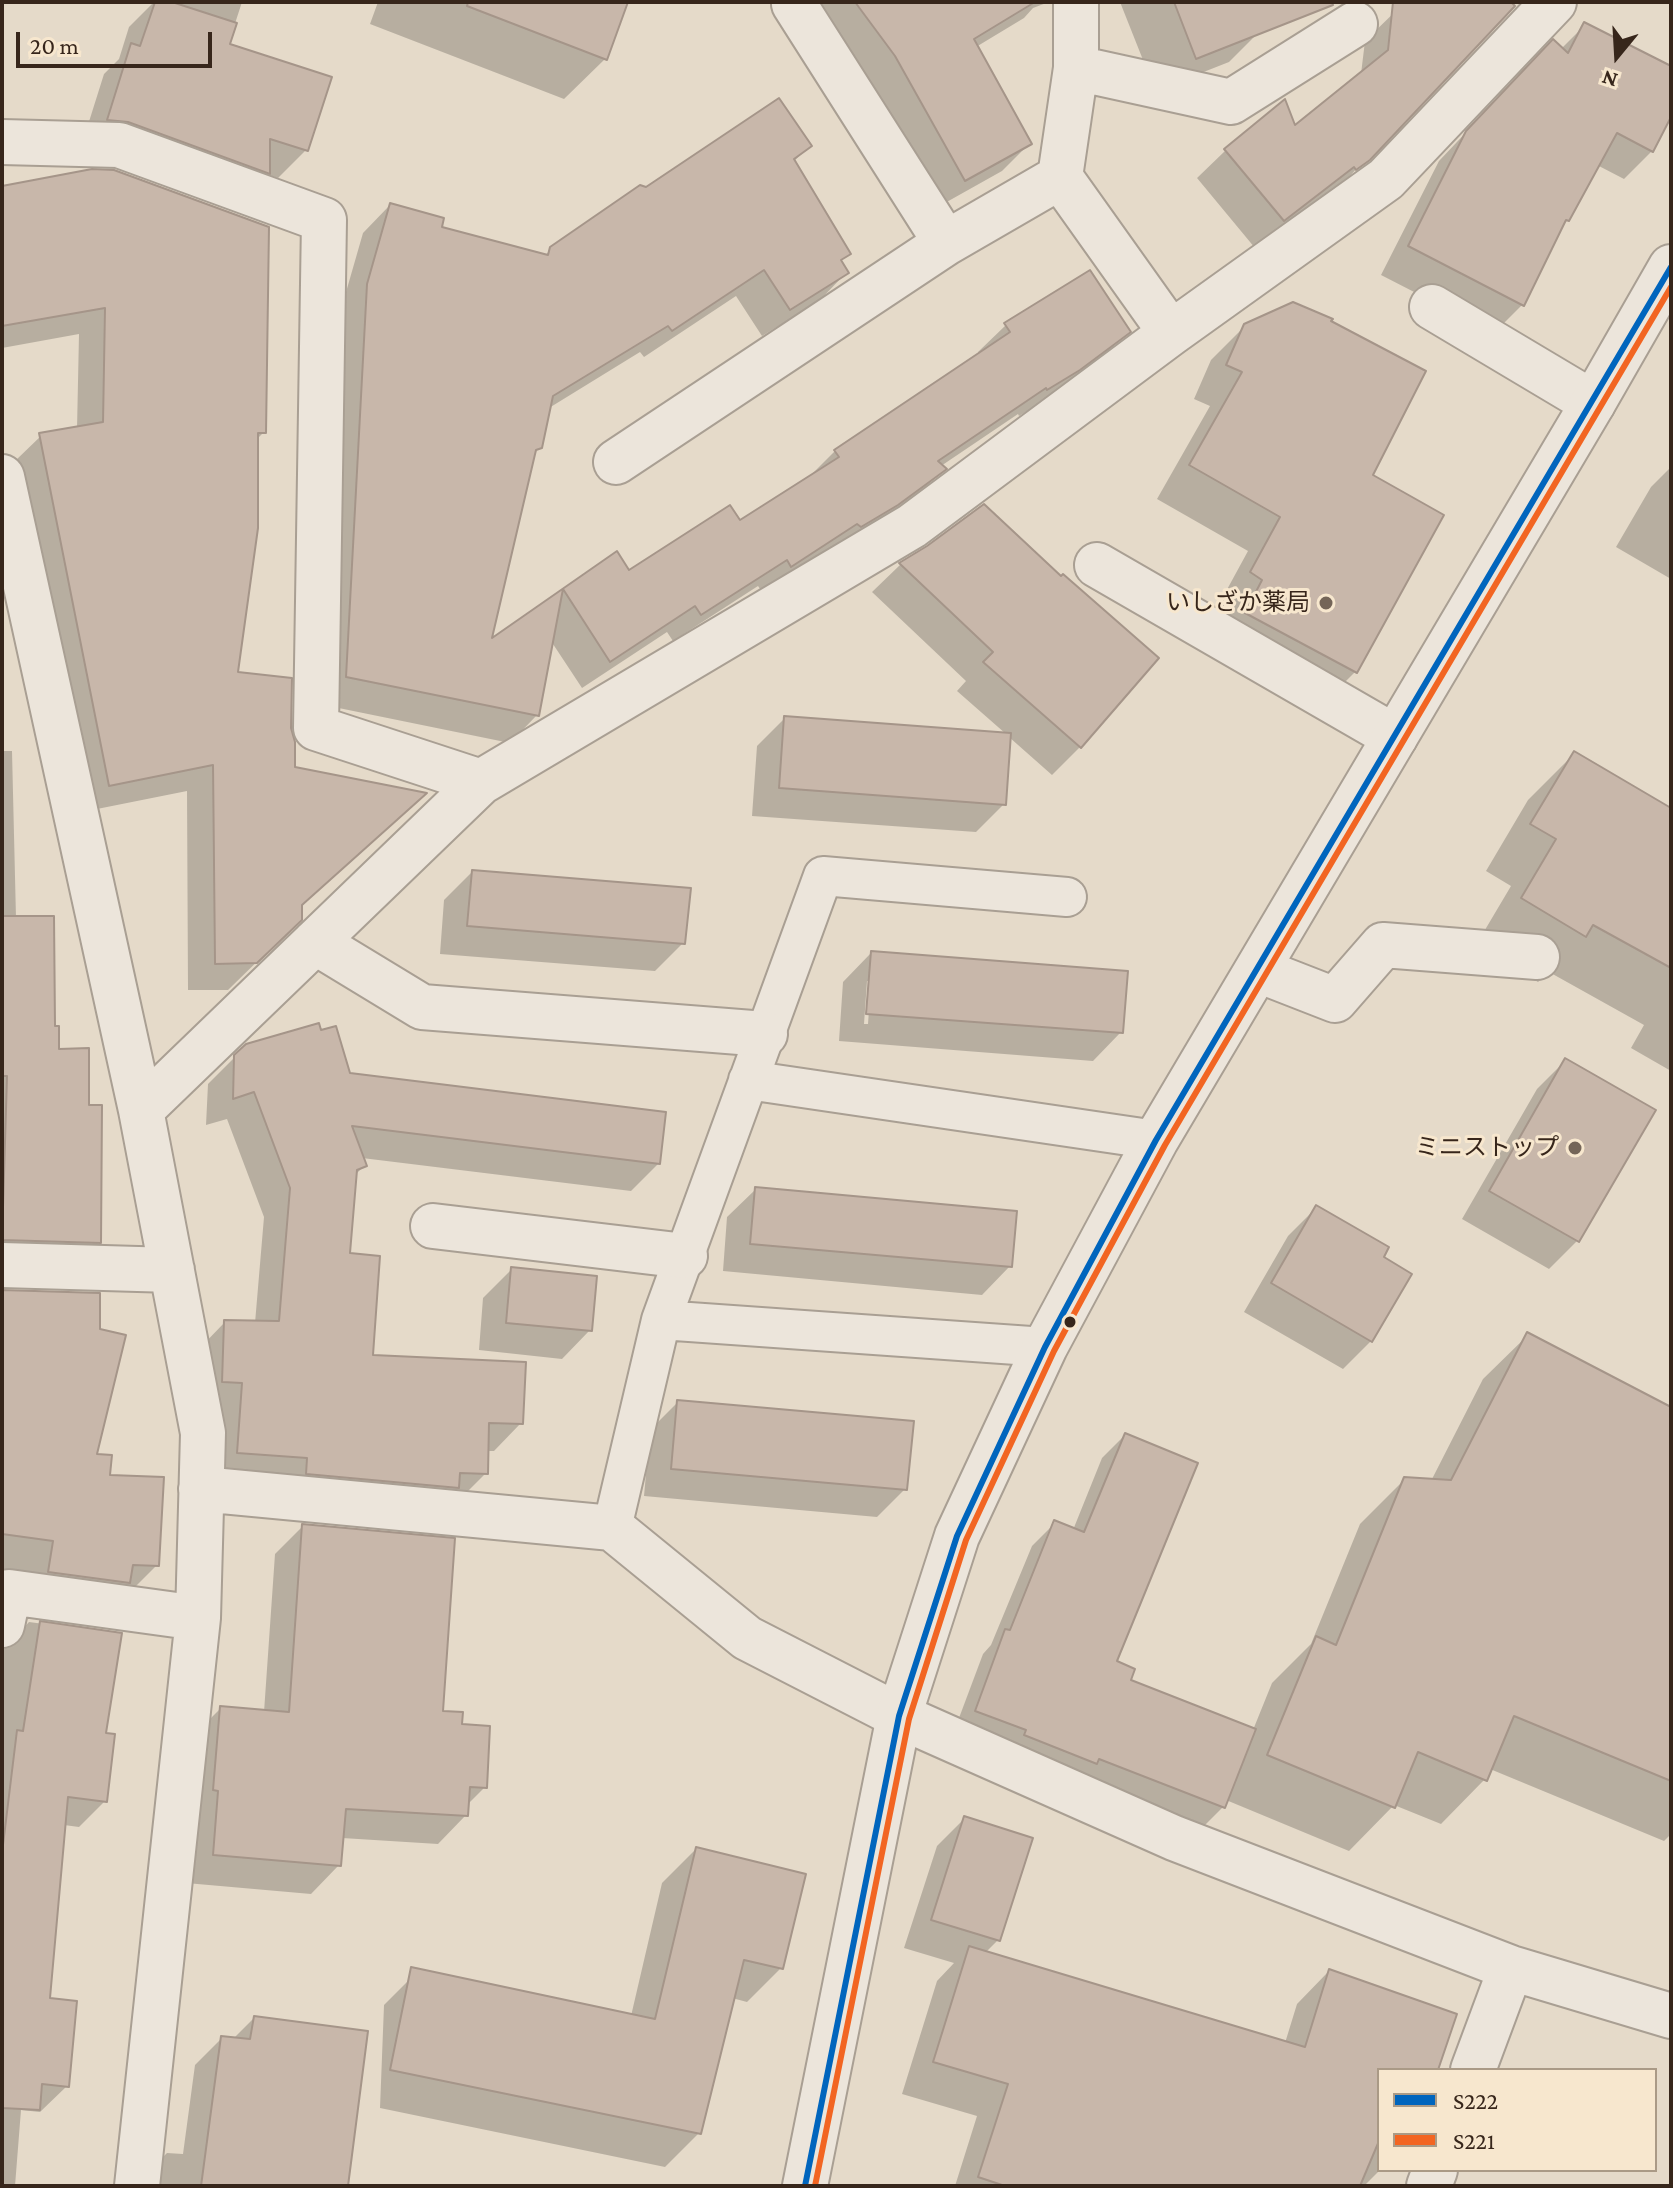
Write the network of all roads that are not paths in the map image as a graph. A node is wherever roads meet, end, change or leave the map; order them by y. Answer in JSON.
{"nodes":[{"id":1,"x":1076,"y":2,"type":"edge"},
{"id":2,"x":1554,"y":2,"type":"edge"},
{"id":3,"x":794,"y":4,"type":"edge"},
{"id":4,"x":1355,"y":24,"type":"dead end"},
{"id":5,"x":1076,"y":68,"type":"junction"},
{"id":6,"x":2,"y":142,"type":"edge"},
{"id":7,"x":1060,"y":177,"type":"junction"},
{"id":8,"x":946,"y":243,"type":"junction"},
{"id":9,"x":1671,"y":267,"type":"edge"},
{"id":10,"x":1432,"y":307,"type":"dead end"},
{"id":11,"x":1171,"y":333,"type":"junction"},
{"id":12,"x":1593,"y":403,"type":"junction"},
{"id":13,"x":616,"y":462,"type":"dead end"},
{"id":14,"x":2,"y":477,"type":"edge"},
{"id":15,"x":1097,"y":565,"type":"dead end"},
{"id":16,"x":1395,"y":737,"type":"junction"},
{"id":17,"x":481,"y":782,"type":"junction"},
{"id":18,"x":1067,"y":897,"type":"dead end"},
{"id":19,"x":315,"y":942,"type":"junction"},
{"id":20,"x":1537,"y":957,"type":"dead end"},
{"id":21,"x":1258,"y":970,"type":"junction"},
{"id":22,"x":765,"y":1034,"type":"junction"},
{"id":23,"x":748,"y":1080,"type":"junction"},
{"id":24,"x":141,"y":1110,"type":"junction"},
{"id":25,"x":1156,"y":1140,"type":"junction"},
{"id":26,"x":433,"y":1226,"type":"dead end"},
{"id":27,"x":685,"y":1256,"type":"junction"},
{"id":28,"x":2,"y":1265,"type":"edge"},
{"id":29,"x":172,"y":1270,"type":"junction"},
{"id":30,"x":661,"y":1320,"type":"junction"},
{"id":31,"x":1045,"y":1347,"type":"junction"},
{"id":32,"x":201,"y":1489,"type":"junction"},
{"id":33,"x":612,"y":1528,"type":"junction"},
{"id":34,"x":198,"y":1618,"type":"junction"},
{"id":35,"x":2,"y":1625,"type":"edge"},
{"id":36,"x":899,"y":1716,"type":"junction"},
{"id":37,"x":1511,"y":1968,"type":"junction"},
{"id":38,"x":1671,"y":2016,"type":"edge"},
{"id":39,"x":1474,"y":2068,"type":"edge"},
{"id":40,"x":137,"y":2186,"type":"edge"},
{"id":41,"x":805,"y":2186,"type":"edge"}],
"edges":[{"from":1,"to":5,"type":"street"},
{"from":2,"to":11,"type":"street"},
{"from":3,"to":8,"type":"street"},
{"from":4,"to":5,"type":"street"},
{"from":5,"to":7,"type":"street"},
{"from":6,"to":17,"type":"street"},
{"from":7,"to":8,"type":"street"},
{"from":7,"to":11,"type":"street"},
{"from":8,"to":13,"type":"street"},
{"from":9,"to":12,"type":"street"},
{"from":10,"to":12,"type":"street"},
{"from":11,"to":17,"type":"street"},
{"from":12,"to":16,"type":"street"},
{"from":14,"to":24,"type":"street"},
{"from":15,"to":16,"type":"street"},
{"from":16,"to":21,"type":"street"},
{"from":17,"to":19,"type":"street"},
{"from":18,"to":22,"type":"lane"},
{"from":19,"to":22,"type":"street"},
{"from":19,"to":24,"type":"street"},
{"from":20,"to":21,"type":"street"},
{"from":21,"to":25,"type":"street"},
{"from":22,"to":23,"type":"lane"},
{"from":23,"to":25,"type":"lane"},
{"from":23,"to":27,"type":"lane"},
{"from":24,"to":29,"type":"street"},
{"from":25,"to":31,"type":"street"},
{"from":26,"to":27,"type":"street"},
{"from":27,"to":30,"type":"lane"},
{"from":28,"to":29,"type":"street"},
{"from":29,"to":32,"type":"street"},
{"from":30,"to":31,"type":"lane"},
{"from":30,"to":33,"type":"lane"},
{"from":31,"to":36,"type":"street"},
{"from":32,"to":33,"type":"street"},
{"from":32,"to":34,"type":"street"},
{"from":33,"to":36,"type":"street"},
{"from":34,"to":35,"type":"street"},
{"from":34,"to":40,"type":"street"},
{"from":36,"to":37,"type":"street"},
{"from":36,"to":41,"type":"street"},
{"from":37,"to":38,"type":"street"},
{"from":37,"to":39,"type":"street"}]}
